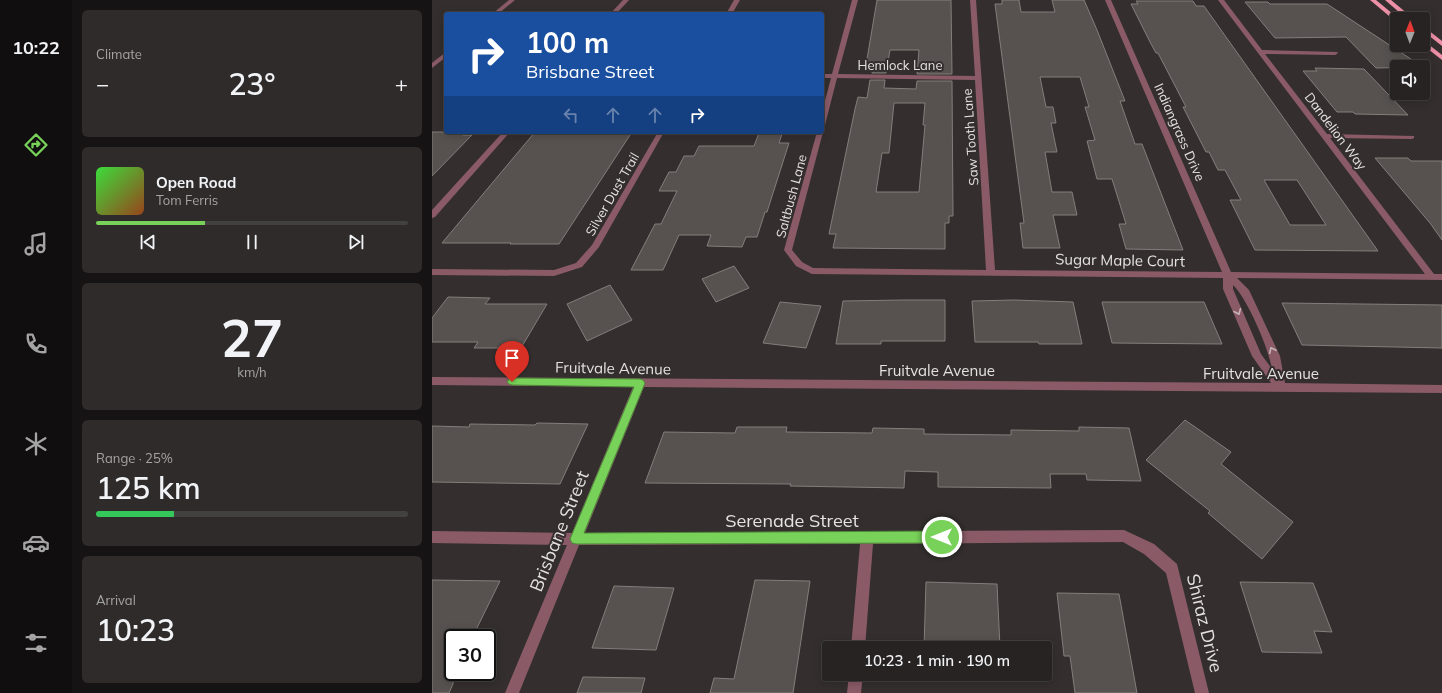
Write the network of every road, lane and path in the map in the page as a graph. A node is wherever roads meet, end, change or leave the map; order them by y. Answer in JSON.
{"nodes":[{"id":1,"x":512,"y":0,"type":"edge"},
{"id":2,"x":626,"y":0,"type":"edge"},
{"id":3,"x":737,"y":0,"type":"edge"},
{"id":4,"x":855,"y":0,"type":"edge"},
{"id":5,"x":973,"y":0,"type":"edge"},
{"id":6,"x":1108,"y":0,"type":"edge"},
{"id":7,"x":1221,"y":0,"type":"edge"},
{"id":8,"x":1373,"y":0,"type":"edge"},
{"id":9,"x":1388,"y":0,"type":"edge"},
{"id":10,"x":497,"y":12,"type":"edge"},
{"id":11,"x":615,"y":12,"type":"edge"},
{"id":12,"x":730,"y":12,"type":"edge"},
{"id":13,"x":1403,"y":12,"type":"edge"},
{"id":14,"x":1390,"y":14,"type":"edge"},
{"id":15,"x":1430,"y":34,"type":"edge"},
{"id":16,"x":1442,"y":44,"type":"edge"},
{"id":17,"x":1430,"y":48,"type":"edge"},
{"id":18,"x":1261,"y":52,"type":"junction"},
{"id":19,"x":1335,"y":53,"type":"dead end"},
{"id":20,"x":444,"y":56,"type":"edge"},
{"id":21,"x":1442,"y":58,"type":"edge"},
{"id":22,"x":432,"y":66,"type":"edge"},
{"id":23,"x":824,"y":76,"type":"edge"},
{"id":24,"x":835,"y":77,"type":"junction"},
{"id":25,"x":978,"y":78,"type":"junction"},
{"id":26,"x":824,"y":118,"type":"edge"},
{"id":27,"x":505,"y":134,"type":"edge"},
{"id":28,"x":660,"y":134,"type":"edge"},
{"id":29,"x":819,"y":134,"type":"edge"},
{"id":30,"x":1325,"y":136,"type":"junction"},
{"id":31,"x":1412,"y":137,"type":"dead end"},
{"id":32,"x":432,"y":215,"type":"edge"},
{"id":33,"x":798,"y":264,"type":"joint"},
{"id":34,"x":432,"y":272,"type":"edge"},
{"id":35,"x":990,"y":273,"type":"junction"},
{"id":36,"x":1228,"y":275,"type":"junction"},
{"id":37,"x":1432,"y":277,"type":"junction"},
{"id":38,"x":1442,"y":277,"type":"edge"},
{"id":39,"x":432,"y":381,"type":"edge"},
{"id":40,"x":640,"y":383,"type":"junction"},
{"id":41,"x":1281,"y":388,"type":"junction"},
{"id":42,"x":1442,"y":389,"type":"edge"},
{"id":43,"x":432,"y":537,"type":"edge"},
{"id":44,"x":867,"y":537,"type":"junction"},
{"id":45,"x":576,"y":539,"type":"junction"},
{"id":46,"x":1149,"y":549,"type":"joint"},
{"id":47,"x":859,"y":641,"type":"edge"},
{"id":48,"x":855,"y":681,"type":"edge"},
{"id":49,"x":512,"y":693,"type":"edge"},
{"id":50,"x":854,"y":693,"type":"edge"},
{"id":51,"x":1202,"y":693,"type":"edge"}],
"edges":[{"from":1,"to":10,"type":"street"},
{"from":2,"to":11,"type":"street"},
{"from":3,"to":12,"type":"street"},
{"from":4,"to":24,"type":"street"},
{"from":5,"to":25,"type":"street","name":"Saw Tooth Lane"},
{"from":6,"to":36,"type":"street","name":"Indiangrass Drive"},
{"from":7,"to":18,"type":"street","name":"Dandelion Way"},
{"from":8,"to":14,"type":"highway"},
{"from":9,"to":13,"type":"highway"},
{"from":15,"to":16,"type":"highway"},
{"from":17,"to":21,"type":"highway"},
{"from":18,"to":19,"type":"street"},
{"from":18,"to":30,"type":"street","name":"Dandelion Way"},
{"from":20,"to":22,"type":"street"},
{"from":23,"to":24,"type":"street","name":"Hemlock Lane"},
{"from":24,"to":25,"type":"street","name":"Hemlock Lane"},
{"from":24,"to":26,"type":"street"},
{"from":25,"to":35,"type":"street","name":"Saw Tooth Lane"},
{"from":27,"to":32,"type":"street"},
{"from":28,"to":34,"type":"street","name":"Silver Dust Trail"},
{"from":29,"to":33,"type":"street","name":"Saltbush Lane"},
{"from":30,"to":31,"type":"street"},
{"from":30,"to":37,"type":"street","name":"Dandelion Way"},
{"from":33,"to":35,"type":"street","name":"Sugar Maple Court"},
{"from":35,"to":36,"type":"street","name":"Sugar Maple Court"},
{"from":36,"to":37,"type":"street","name":"Sugar Maple Court"},
{"from":36,"to":41,"type":"street","name":"Indiangrass Drive","one_way":true},
{"from":41,"to":36,"type":"street","name":"Indiangrass Drive","one_way":true},
{"from":37,"to":38,"type":"street","name":"Sugar Maple Court"},
{"from":39,"to":40,"type":"street","name":"Fruitvale Avenue"},
{"from":40,"to":41,"type":"street","name":"Fruitvale Avenue"},
{"from":40,"to":45,"type":"street","name":"Brisbane Street"},
{"from":41,"to":42,"type":"street","name":"Fruitvale Avenue"},
{"from":43,"to":45,"type":"street","name":"Serenade Street"},
{"from":44,"to":45,"type":"street","name":"Serenade Street"},
{"from":44,"to":46,"type":"street","name":"Serenade Street"},
{"from":44,"to":47,"type":"street"},
{"from":45,"to":49,"type":"street","name":"Brisbane Street"},
{"from":46,"to":51,"type":"street","name":"Shiraz Drive"},
{"from":48,"to":50,"type":"street"}]}
